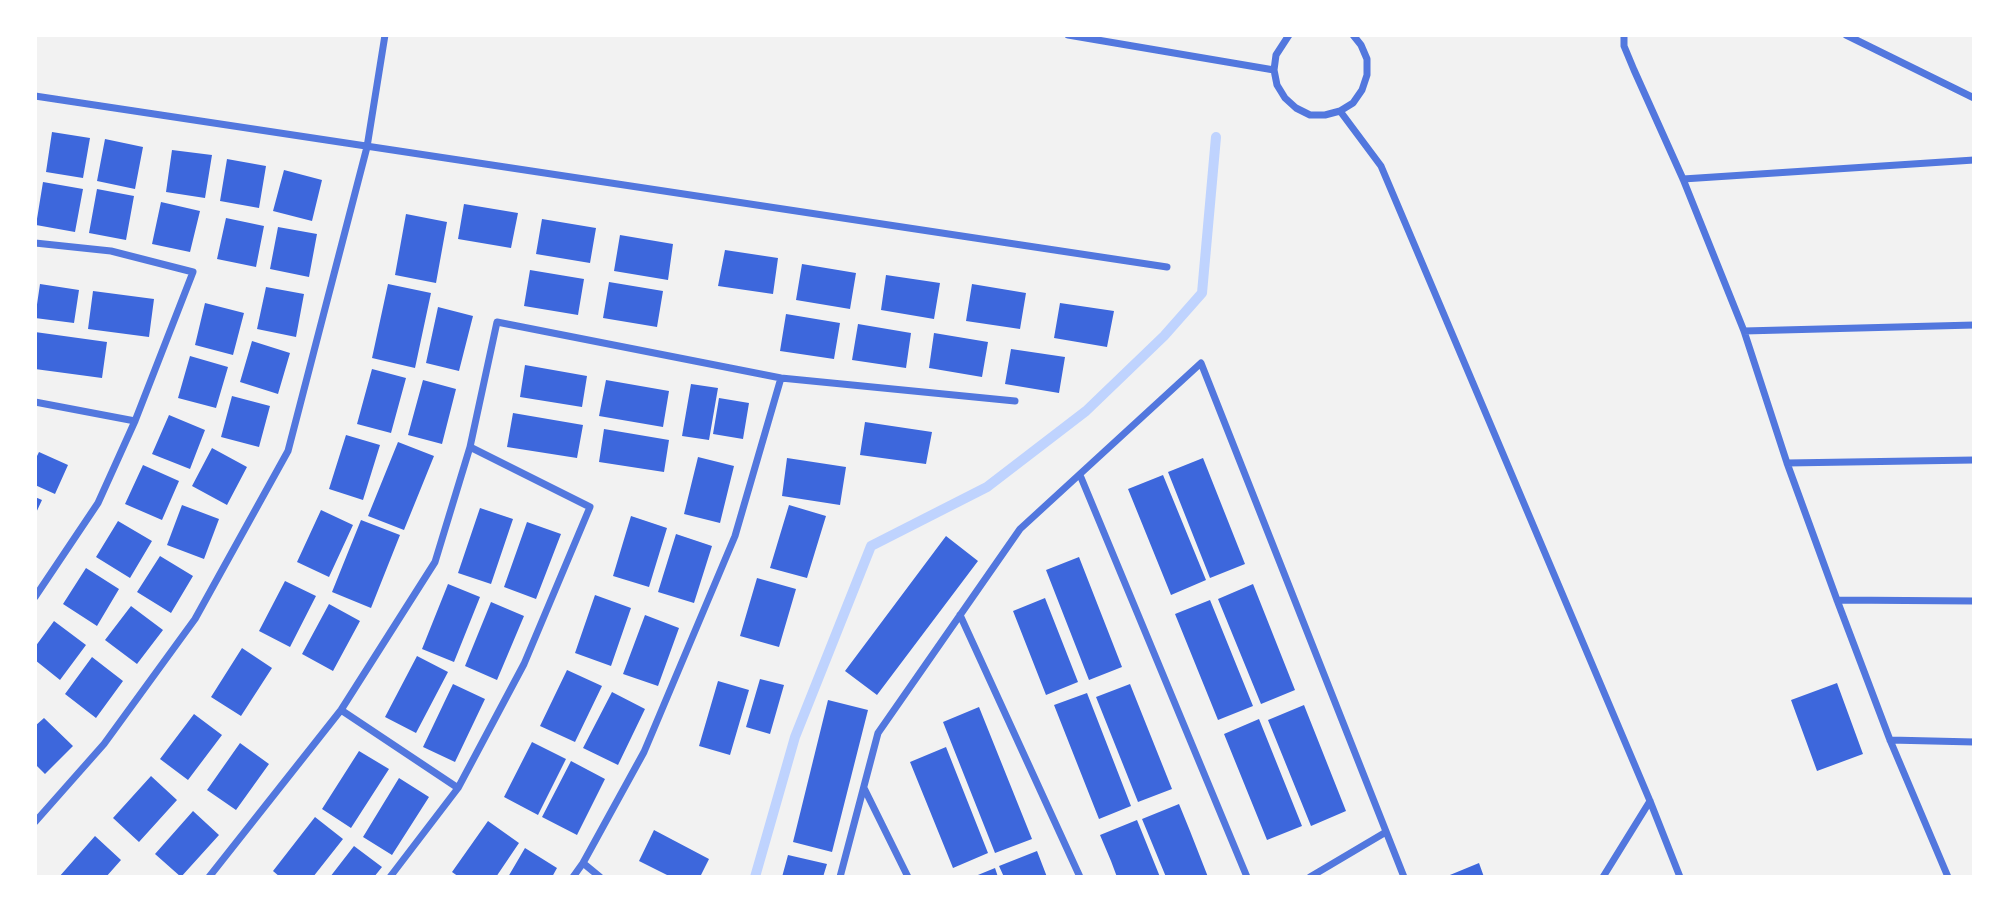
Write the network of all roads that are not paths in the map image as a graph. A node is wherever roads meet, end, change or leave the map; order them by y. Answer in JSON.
{"nodes":[{"id":1,"x":385,"y":35,"type":"edge"},
{"id":2,"x":1068,"y":35,"type":"edge"},
{"id":3,"x":1289,"y":35,"type":"edge"},
{"id":4,"x":1353,"y":35,"type":"edge"},
{"id":5,"x":1624,"y":35,"type":"edge"},
{"id":6,"x":1846,"y":35,"type":"edge"},
{"id":7,"x":1274,"y":70,"type":"junction"},
{"id":8,"x":35,"y":96,"type":"edge"},
{"id":9,"x":1974,"y":98,"type":"edge"},
{"id":10,"x":1340,"y":111,"type":"junction"},
{"id":11,"x":367,"y":148,"type":"junction"},
{"id":12,"x":1974,"y":160,"type":"edge"},
{"id":13,"x":1684,"y":178,"type":"junction"},
{"id":14,"x":35,"y":243,"type":"edge"},
{"id":15,"x":1167,"y":267,"type":"dead end"},
{"id":16,"x":1974,"y":325,"type":"edge"},
{"id":17,"x":1744,"y":331,"type":"junction"},
{"id":18,"x":781,"y":378,"type":"junction"},
{"id":19,"x":1014,"y":401,"type":"dead end"},
{"id":20,"x":35,"y":402,"type":"edge"},
{"id":21,"x":135,"y":421,"type":"junction"},
{"id":22,"x":470,"y":447,"type":"junction"},
{"id":23,"x":1974,"y":460,"type":"edge"},
{"id":24,"x":1787,"y":463,"type":"junction"},
{"id":25,"x":1080,"y":475,"type":"junction"},
{"id":26,"x":36,"y":594,"type":"edge"},
{"id":27,"x":1837,"y":600,"type":"junction"},
{"id":28,"x":1974,"y":601,"type":"edge"},
{"id":29,"x":960,"y":615,"type":"junction"},
{"id":30,"x":341,"y":710,"type":"junction"},
{"id":31,"x":1890,"y":740,"type":"junction"},
{"id":32,"x":1974,"y":742,"type":"edge"},
{"id":33,"x":863,"y":787,"type":"junction"},
{"id":34,"x":458,"y":788,"type":"junction"},
{"id":35,"x":1650,"y":801,"type":"junction"},
{"id":36,"x":35,"y":822,"type":"edge"},
{"id":37,"x":1386,"y":832,"type":"junction"},
{"id":38,"x":583,"y":863,"type":"junction"},
{"id":39,"x":209,"y":877,"type":"edge"},
{"id":40,"x":390,"y":877,"type":"edge"},
{"id":41,"x":573,"y":877,"type":"edge"},
{"id":42,"x":600,"y":877,"type":"edge"},
{"id":43,"x":840,"y":877,"type":"edge"},
{"id":44,"x":908,"y":877,"type":"edge"},
{"id":45,"x":1080,"y":877,"type":"edge"},
{"id":46,"x":1247,"y":877,"type":"edge"},
{"id":47,"x":1310,"y":877,"type":"edge"},
{"id":48,"x":1404,"y":877,"type":"edge"},
{"id":49,"x":1603,"y":877,"type":"edge"},
{"id":50,"x":1680,"y":877,"type":"edge"},
{"id":51,"x":1948,"y":877,"type":"edge"}],
"edges":[{"from":1,"to":11,"type":"street"},
{"from":2,"to":7,"type":"street"},
{"from":3,"to":7,"type":"street"},
{"from":4,"to":10,"type":"street"},
{"from":5,"to":13,"type":"street"},
{"from":6,"to":9,"type":"street"},
{"from":7,"to":10,"type":"street"},
{"from":8,"to":11,"type":"street"},
{"from":10,"to":35,"type":"street"},
{"from":11,"to":15,"type":"street"},
{"from":11,"to":36,"type":"street"},
{"from":12,"to":13,"type":"street"},
{"from":13,"to":17,"type":"street"},
{"from":14,"to":21,"type":"street"},
{"from":16,"to":17,"type":"street"},
{"from":17,"to":24,"type":"street"},
{"from":18,"to":19,"type":"street"},
{"from":18,"to":22,"type":"street"},
{"from":18,"to":38,"type":"street"},
{"from":20,"to":21,"type":"street"},
{"from":21,"to":26,"type":"street"},
{"from":22,"to":30,"type":"street"},
{"from":22,"to":34,"type":"street"},
{"from":23,"to":24,"type":"street"},
{"from":24,"to":27,"type":"street"},
{"from":25,"to":29,"type":"street"},
{"from":25,"to":37,"type":"street"},
{"from":25,"to":46,"type":"street"},
{"from":27,"to":28,"type":"street"},
{"from":27,"to":31,"type":"street"},
{"from":29,"to":33,"type":"street"},
{"from":29,"to":45,"type":"street"},
{"from":30,"to":34,"type":"street"},
{"from":30,"to":39,"type":"street"},
{"from":31,"to":32,"type":"street"},
{"from":31,"to":51,"type":"street"},
{"from":33,"to":43,"type":"street"},
{"from":33,"to":44,"type":"street"},
{"from":34,"to":40,"type":"street"},
{"from":35,"to":49,"type":"street"},
{"from":35,"to":50,"type":"street"},
{"from":37,"to":47,"type":"street"},
{"from":37,"to":48,"type":"street"},
{"from":38,"to":41,"type":"street"},
{"from":38,"to":42,"type":"street"}]}
